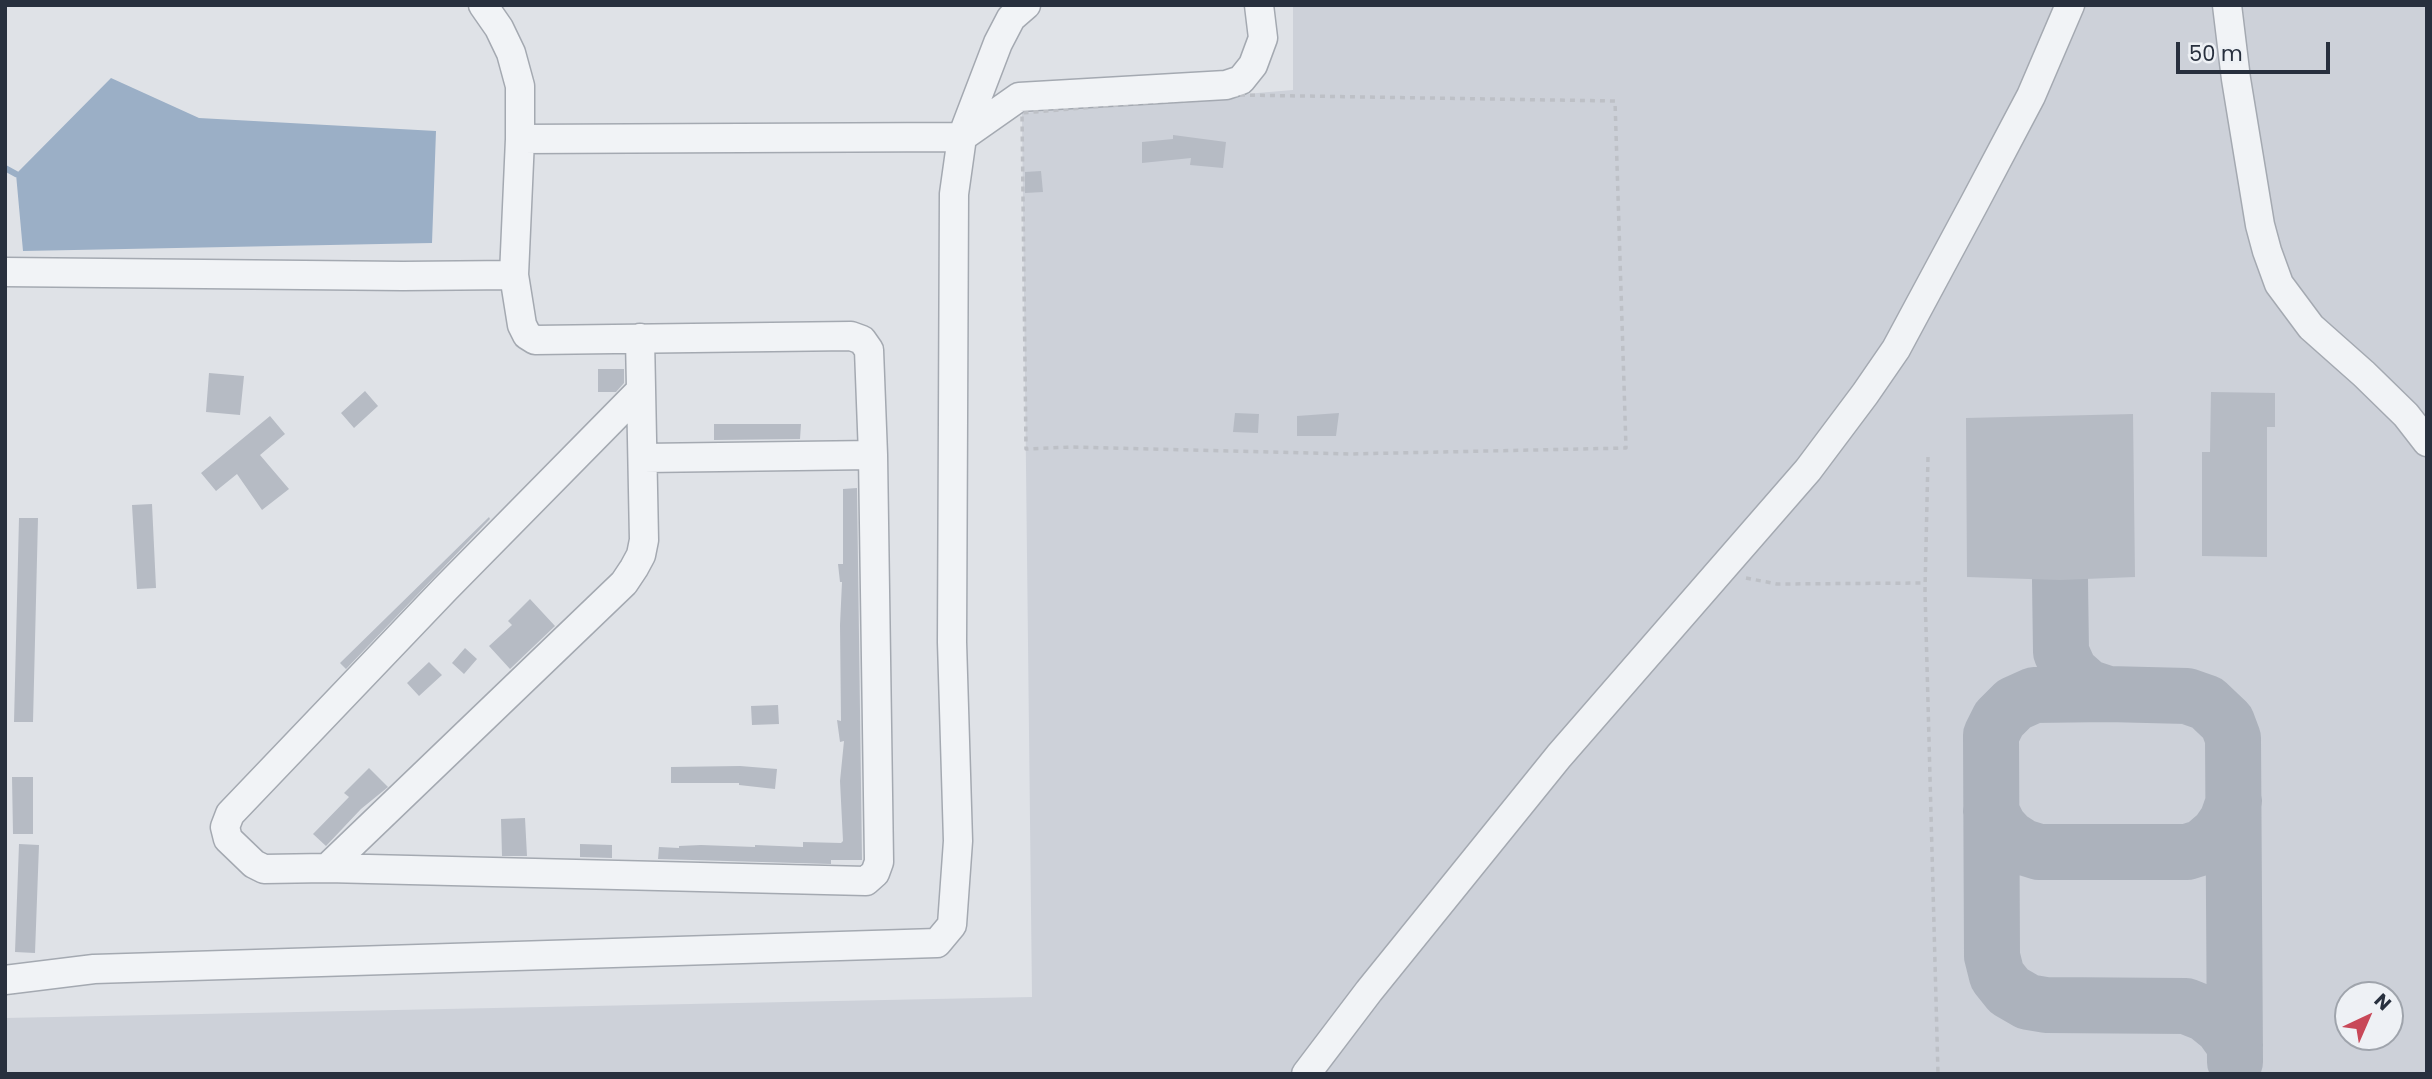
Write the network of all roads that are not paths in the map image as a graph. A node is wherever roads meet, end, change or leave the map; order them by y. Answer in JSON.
{"nodes":[{"id":1,"x":483,"y":5,"type":"edge"},
{"id":2,"x":1026,"y":5,"type":"edge"},
{"id":3,"x":1259,"y":5,"type":"edge"},
{"id":4,"x":2070,"y":5,"type":"edge"},
{"id":5,"x":2227,"y":5,"type":"edge"},
{"id":6,"x":962,"y":137,"type":"junction"},
{"id":7,"x":520,"y":139,"type":"junction"},
{"id":8,"x":5,"y":272,"type":"edge"},
{"id":9,"x":514,"y":275,"type":"junction"},
{"id":10,"x":640,"y":338,"type":"junction"},
{"id":11,"x":641,"y":390,"type":"junction"},
{"id":12,"x":2427,"y":442,"type":"edge"},
{"id":13,"x":873,"y":455,"type":"junction"},
{"id":14,"x":644,"y":458,"type":"junction"},
{"id":15,"x":327,"y":868,"type":"junction"},
{"id":16,"x":5,"y":980,"type":"edge"},
{"id":17,"x":1306,"y":1074,"type":"edge"}],
"edges":[{"from":1,"to":7,"type":"lane"},
{"from":2,"to":6,"type":"lane"},
{"from":3,"to":6,"type":"lane"},
{"from":4,"to":17,"type":"lane"},
{"from":5,"to":12,"type":"lane"},
{"from":6,"to":7,"type":"lane"},
{"from":6,"to":16,"type":"lane"},
{"from":7,"to":9,"type":"lane"},
{"from":8,"to":9,"type":"lane"},
{"from":9,"to":10,"type":"lane"},
{"from":10,"to":11,"type":"lane"},
{"from":10,"to":13,"type":"lane"},
{"from":11,"to":14,"type":"lane"},
{"from":11,"to":15,"type":"lane"},
{"from":13,"to":14,"type":"lane"},
{"from":13,"to":15,"type":"lane"},
{"from":14,"to":15,"type":"lane"}]}
